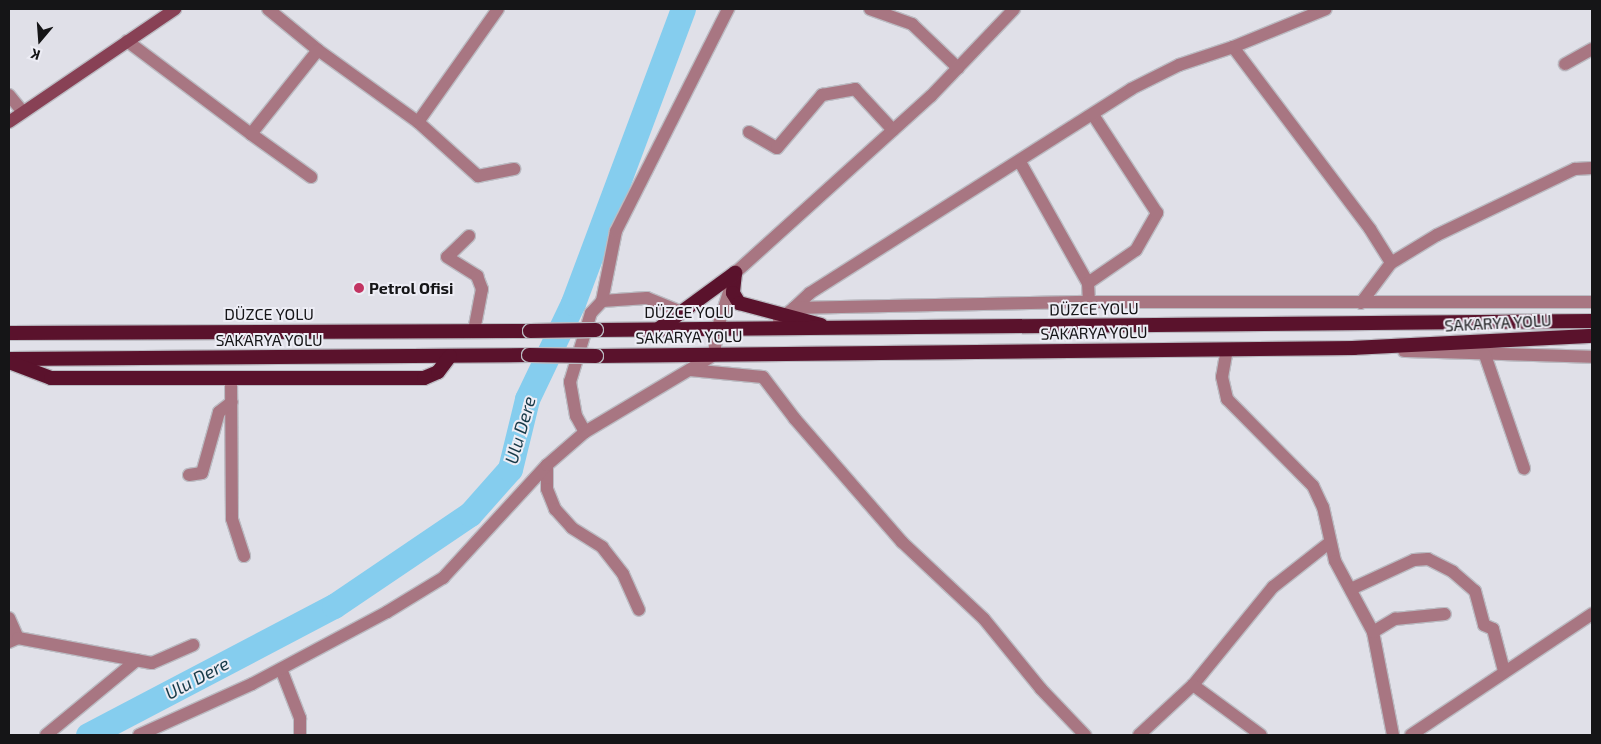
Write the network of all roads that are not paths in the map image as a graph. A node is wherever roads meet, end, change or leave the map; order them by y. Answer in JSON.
{"nodes":[{"id":1,"x":175,"y":9,"type":"edge"},
{"id":2,"x":268,"y":9,"type":"edge"},
{"id":3,"x":498,"y":9,"type":"edge"},
{"id":4,"x":728,"y":9,"type":"edge"},
{"id":5,"x":870,"y":9,"type":"edge"},
{"id":6,"x":1014,"y":9,"type":"edge"},
{"id":7,"x":1322,"y":10,"type":"edge"},
{"id":8,"x":127,"y":41,"type":"junction"},
{"id":9,"x":1232,"y":47,"type":"junction"},
{"id":10,"x":1592,"y":49,"type":"edge"},
{"id":11,"x":318,"y":50,"type":"junction"},
{"id":12,"x":1565,"y":64,"type":"dead end"},
{"id":13,"x":958,"y":68,"type":"junction"},
{"id":14,"x":9,"y":95,"type":"edge"},
{"id":15,"x":23,"y":112,"type":"junction"},
{"id":16,"x":1093,"y":115,"type":"junction"},
{"id":17,"x":9,"y":122,"type":"edge"},
{"id":18,"x":418,"y":122,"type":"junction"},
{"id":19,"x":893,"y":130,"type":"junction"},
{"id":20,"x":749,"y":132,"type":"dead end"},
{"id":21,"x":251,"y":134,"type":"junction"},
{"id":22,"x":1020,"y":162,"type":"junction"},
{"id":23,"x":1592,"y":168,"type":"edge"},
{"id":24,"x":514,"y":170,"type":"dead end"},
{"id":25,"x":312,"y":177,"type":"dead end"},
{"id":26,"x":469,"y":236,"type":"dead end"},
{"id":27,"x":1392,"y":263,"type":"junction"},
{"id":28,"x":735,"y":273,"type":"junction"},
{"id":29,"x":1088,"y":283,"type":"junction"},
{"id":30,"x":602,"y":301,"type":"junction"},
{"id":31,"x":1089,"y":302,"type":"junction"},
{"id":32,"x":1592,"y":302,"type":"edge"},
{"id":33,"x":1361,"y":303,"type":"junction"},
{"id":34,"x":682,"y":312,"type":"junction"},
{"id":35,"x":790,"y":312,"type":"junction"},
{"id":36,"x":1592,"y":321,"type":"edge"},
{"id":37,"x":9,"y":325,"type":"edge"},
{"id":38,"x":767,"y":329,"type":"junction"},
{"id":39,"x":658,"y":330,"type":"junction"},
{"id":40,"x":717,"y":330,"type":"junction"},
{"id":41,"x":839,"y":330,"type":"junction"},
{"id":42,"x":474,"y":331,"type":"junction"},
{"id":43,"x":34,"y":332,"type":"junction"},
{"id":44,"x":9,"y":333,"type":"edge"},
{"id":45,"x":1592,"y":336,"type":"edge"},
{"id":46,"x":1354,"y":348,"type":"junction"},
{"id":47,"x":1227,"y":349,"type":"junction"},
{"id":48,"x":714,"y":355,"type":"junction"},
{"id":49,"x":1485,"y":355,"type":"junction"},
{"id":50,"x":450,"y":356,"type":"junction"},
{"id":51,"x":1592,"y":357,"type":"edge"},
{"id":52,"x":9,"y":360,"type":"edge"},
{"id":53,"x":690,"y":370,"type":"junction"},
{"id":54,"x":231,"y":378,"type":"junction"},
{"id":55,"x":232,"y":402,"type":"junction"},
{"id":56,"x":585,"y":432,"type":"junction"},
{"id":57,"x":547,"y":465,"type":"junction"},
{"id":58,"x":1524,"y":468,"type":"dead end"},
{"id":59,"x":189,"y":475,"type":"dead end"},
{"id":60,"x":1329,"y":543,"type":"junction"},
{"id":61,"x":244,"y":556,"type":"dead end"},
{"id":62,"x":1351,"y":589,"type":"junction"},
{"id":63,"x":639,"y":610,"type":"dead end"},
{"id":64,"x":1445,"y":614,"type":"dead end"},
{"id":65,"x":1592,"y":614,"type":"edge"},
{"id":66,"x":9,"y":618,"type":"edge"},
{"id":67,"x":1373,"y":632,"type":"junction"},
{"id":68,"x":13,"y":640,"type":"edge"},
{"id":69,"x":193,"y":645,"type":"dead end"},
{"id":70,"x":137,"y":660,"type":"junction"},
{"id":71,"x":281,"y":669,"type":"junction"},
{"id":72,"x":1504,"y":671,"type":"junction"},
{"id":73,"x":1192,"y":685,"type":"junction"},
{"id":74,"x":46,"y":735,"type":"edge"},
{"id":75,"x":139,"y":735,"type":"edge"},
{"id":76,"x":300,"y":735,"type":"edge"},
{"id":77,"x":1084,"y":735,"type":"edge"},
{"id":78,"x":1139,"y":735,"type":"edge"},
{"id":79,"x":1261,"y":735,"type":"edge"},
{"id":80,"x":1393,"y":735,"type":"edge"},
{"id":81,"x":1410,"y":735,"type":"edge"}],
"edges":[{"from":1,"to":8,"type":"main road"},
{"from":2,"to":11,"type":"street"},
{"from":3,"to":18,"type":"street"},
{"from":4,"to":30,"type":"street"},
{"from":5,"to":13,"type":"street"},
{"from":6,"to":13,"type":"street"},
{"from":7,"to":9,"type":"street"},
{"from":8,"to":15,"type":"main road"},
{"from":8,"to":21,"type":"street"},
{"from":9,"to":16,"type":"street"},
{"from":9,"to":27,"type":"street"},
{"from":10,"to":12,"type":"street"},
{"from":11,"to":18,"type":"street"},
{"from":11,"to":21,"type":"street"},
{"from":13,"to":19,"type":"street"},
{"from":14,"to":15,"type":"street"},
{"from":15,"to":17,"type":"main road"},
{"from":16,"to":22,"type":"street"},
{"from":16,"to":29,"type":"street"},
{"from":18,"to":24,"type":"street"},
{"from":19,"to":20,"type":"street"},
{"from":19,"to":28,"type":"street"},
{"from":21,"to":25,"type":"street"},
{"from":22,"to":29,"type":"street"},
{"from":22,"to":35,"type":"street"},
{"from":23,"to":27,"type":"street"},
{"from":26,"to":42,"type":"street"},
{"from":27,"to":33,"type":"street"},
{"from":28,"to":34,"type":"highway"},
{"from":28,"to":35,"type":"highway"},
{"from":28,"to":40,"type":"street"},
{"from":29,"to":31,"type":"street"},
{"from":30,"to":34,"type":"street"},
{"from":30,"to":56,"type":"street"},
{"from":31,"to":33,"type":"street"},
{"from":31,"to":35,"type":"street"},
{"from":32,"to":33,"type":"street"},
{"from":34,"to":39,"type":"highway"},
{"from":35,"to":38,"type":"street"},
{"from":35,"to":41,"type":"highway"},
{"from":36,"to":41,"type":"highway","name":"DÜZCE YOLU"},
{"from":37,"to":43,"type":"highway"},
{"from":38,"to":40,"type":"highway","name":"DÜZCE YOLU"},
{"from":38,"to":41,"type":"highway","name":"DÜZCE YOLU"},
{"from":39,"to":40,"type":"highway","name":"DÜZCE YOLU"},
{"from":39,"to":42,"type":"highway","name":"DÜZCE YOLU","bridge":true},
{"from":40,"to":48,"type":"street"},
{"from":42,"to":43,"type":"highway","name":"DÜZCE YOLU"},
{"from":43,"to":44,"type":"highway","name":"DÜZCE YOLU"},
{"from":45,"to":46,"type":"highway","name":"SAKARYA YOLU"},
{"from":46,"to":47,"type":"highway","name":"SAKARYA YOLU"},
{"from":46,"to":49,"type":"street"},
{"from":47,"to":48,"type":"highway","name":"SAKARYA YOLU"},
{"from":47,"to":60,"type":"street"},
{"from":48,"to":50,"type":"highway","name":"SAKARYA YOLU","bridge":true},
{"from":48,"to":53,"type":"street"},
{"from":49,"to":51,"type":"street"},
{"from":49,"to":58,"type":"street"},
{"from":50,"to":52,"type":"highway","name":"SAKARYA YOLU"},
{"from":50,"to":54,"type":"highway"},
{"from":52,"to":54,"type":"highway"},
{"from":53,"to":56,"type":"street"},
{"from":53,"to":77,"type":"street"},
{"from":54,"to":55,"type":"street"},
{"from":55,"to":59,"type":"street"},
{"from":55,"to":61,"type":"street"},
{"from":56,"to":57,"type":"street"},
{"from":57,"to":63,"type":"street"},
{"from":57,"to":71,"type":"street"},
{"from":60,"to":62,"type":"street"},
{"from":60,"to":73,"type":"street"},
{"from":62,"to":67,"type":"street"},
{"from":62,"to":72,"type":"street"},
{"from":64,"to":67,"type":"street"},
{"from":65,"to":72,"type":"street"},
{"from":66,"to":68,"type":"street"},
{"from":67,"to":80,"type":"street"},
{"from":68,"to":70,"type":"street"},
{"from":69,"to":70,"type":"street"},
{"from":70,"to":74,"type":"street"},
{"from":71,"to":75,"type":"street"},
{"from":71,"to":76,"type":"street"},
{"from":72,"to":81,"type":"street"},
{"from":73,"to":78,"type":"street"},
{"from":73,"to":79,"type":"street"}]}
